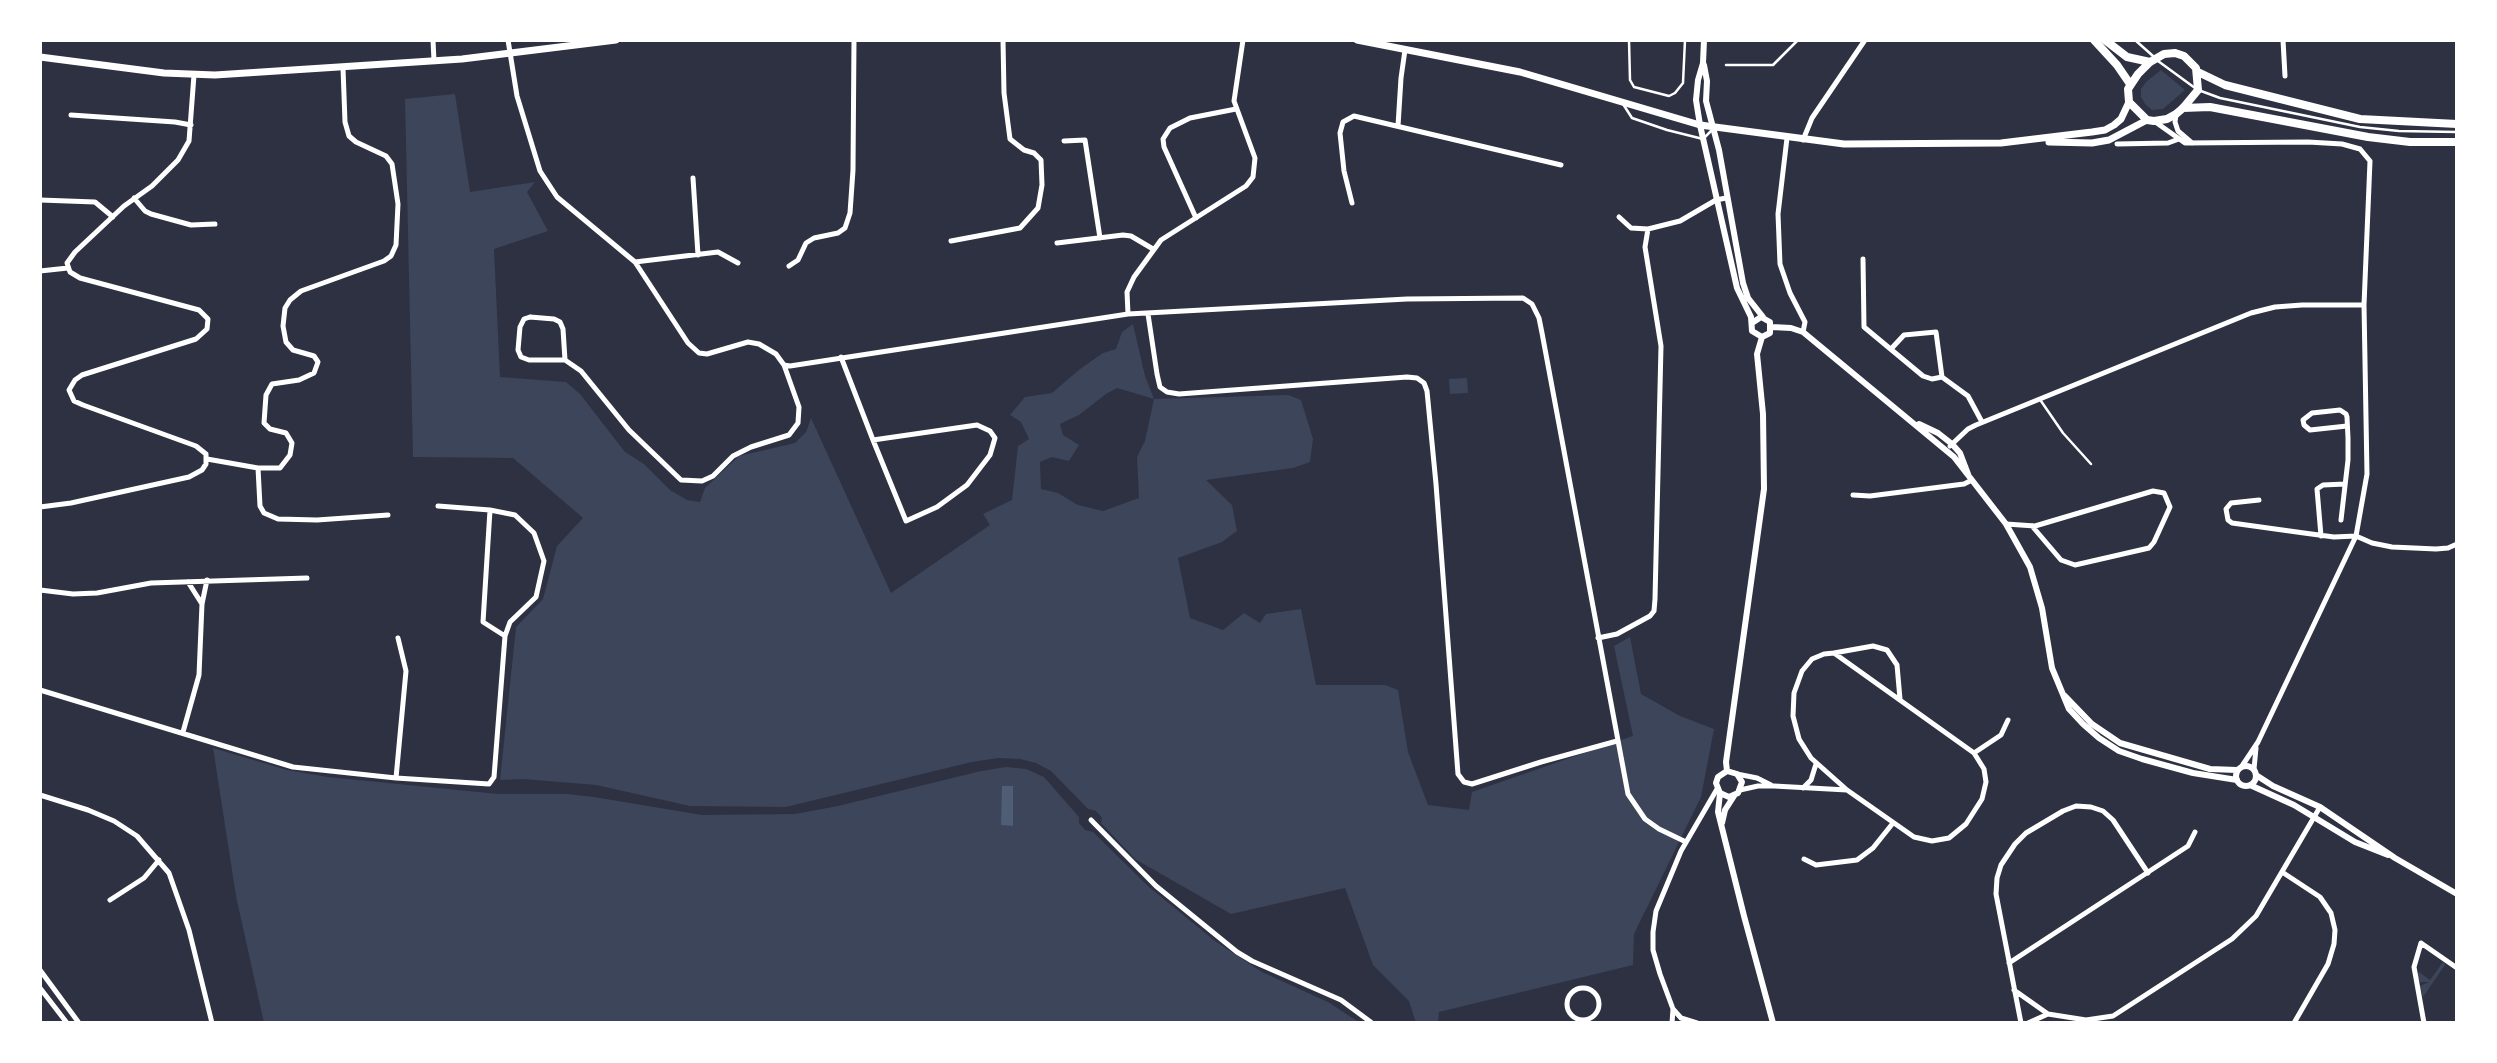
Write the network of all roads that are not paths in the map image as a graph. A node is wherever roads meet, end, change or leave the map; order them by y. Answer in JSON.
{"nodes":[{"id":1,"x":433,"y":40,"type":"edge"},
{"id":2,"x":508,"y":40,"type":"edge"},
{"id":3,"x":616,"y":40,"type":"edge"},
{"id":4,"x":854,"y":40,"type":"edge"},
{"id":5,"x":1001,"y":40,"type":"edge"},
{"id":6,"x":1243,"y":40,"type":"edge"},
{"id":7,"x":1357,"y":40,"type":"edge"},
{"id":8,"x":1629,"y":40,"type":"edge"},
{"id":9,"x":1685,"y":40,"type":"edge"},
{"id":10,"x":1704,"y":40,"type":"edge"},
{"id":11,"x":1798,"y":40,"type":"edge"},
{"id":12,"x":1865,"y":40,"type":"edge"},
{"id":13,"x":2094,"y":40,"type":"edge"},
{"id":14,"x":2105,"y":40,"type":"edge"},
{"id":15,"x":2135,"y":40,"type":"edge"},
{"id":16,"x":2283,"y":40,"type":"edge"},
{"id":17,"x":1405,"y":50,"type":"junction"},
{"id":18,"x":510,"y":53,"type":"junction"},
{"id":19,"x":40,"y":57,"type":"edge"},
{"id":20,"x":2153,"y":60,"type":"junction"},
{"id":21,"x":434,"y":61,"type":"junction"},
{"id":22,"x":1703,"y":63,"type":"junction"},
{"id":23,"x":1727,"y":65,"type":"dead end"},
{"id":24,"x":343,"y":68,"type":"junction"},
{"id":25,"x":2198,"y":72,"type":"junction"},
{"id":26,"x":194,"y":75,"type":"junction"},
{"id":27,"x":2285,"y":76,"type":"dead end"},
{"id":28,"x":2130,"y":84,"type":"junction"},
{"id":29,"x":2197,"y":90,"type":"junction"},
{"id":30,"x":1618,"y":100,"type":"junction"},
{"id":31,"x":2129,"y":102,"type":"junction"},
{"id":32,"x":1236,"y":108,"type":"junction"},
{"id":33,"x":2180,"y":111,"type":"junction"},
{"id":34,"x":71,"y":115,"type":"dead end"},
{"id":35,"x":2151,"y":120,"type":"junction"},
{"id":36,"x":2457,"y":124,"type":"edge"},
{"id":37,"x":191,"y":125,"type":"junction"},
{"id":38,"x":1700,"y":125,"type":"junction"},
{"id":39,"x":1398,"y":126,"type":"junction"},
{"id":40,"x":1714,"y":127,"type":"junction"},
{"id":41,"x":2457,"y":132,"type":"edge"},
{"id":42,"x":1787,"y":138,"type":"junction"},
{"id":43,"x":1703,"y":139,"type":"junction"},
{"id":44,"x":2179,"y":139,"type":"junction"},
{"id":45,"x":1803,"y":140,"type":"junction"},
{"id":46,"x":1064,"y":141,"type":"dead end"},
{"id":47,"x":2024,"y":142,"type":"junction"},
{"id":48,"x":2457,"y":142,"type":"edge"},
{"id":49,"x":2092,"y":143,"type":"junction"},
{"id":50,"x":2192,"y":143,"type":"junction"},
{"id":51,"x":2117,"y":144,"type":"joint"},
{"id":52,"x":1561,"y":165,"type":"dead end"},
{"id":53,"x":693,"y":178,"type":"dead end"},
{"id":54,"x":134,"y":198,"type":"junction"},
{"id":55,"x":1726,"y":198,"type":"junction"},
{"id":56,"x":40,"y":200,"type":"edge"},
{"id":57,"x":1716,"y":200,"type":"junction"},
{"id":58,"x":1352,"y":203,"type":"dead end"},
{"id":59,"x":113,"y":217,"type":"junction"},
{"id":60,"x":1619,"y":217,"type":"dead end"},
{"id":61,"x":1196,"y":218,"type":"junction"},
{"id":62,"x":215,"y":224,"type":"dead end"},
{"id":63,"x":1648,"y":229,"type":"junction"},
{"id":64,"x":1100,"y":238,"type":"junction"},
{"id":65,"x":951,"y":241,"type":"dead end"},
{"id":66,"x":1057,"y":243,"type":"dead end"},
{"id":67,"x":1153,"y":249,"type":"junction"},
{"id":68,"x":698,"y":254,"type":"junction"},
{"id":69,"x":1863,"y":260,"type":"dead end"},
{"id":70,"x":635,"y":262,"type":"junction"},
{"id":71,"x":738,"y":263,"type":"dead end"},
{"id":72,"x":789,"y":266,"type":"dead end"},
{"id":73,"x":68,"y":268,"type":"junction"},
{"id":74,"x":40,"y":271,"type":"edge"},
{"id":75,"x":2364,"y":305,"type":"junction"},
{"id":76,"x":1128,"y":314,"type":"junction"},
{"id":77,"x":1148,"y":314,"type":"junction"},
{"id":78,"x":1763,"y":317,"type":"junction"},
{"id":79,"x":1752,"y":323,"type":"junction"},
{"id":80,"x":1772,"y":327,"type":"junction"},
{"id":81,"x":1803,"y":332,"type":"junction"},
{"id":82,"x":1762,"y":337,"type":"junction"},
{"id":83,"x":1891,"y":349,"type":"junction"},
{"id":84,"x":841,"y":358,"type":"junction"},
{"id":85,"x":565,"y":360,"type":"junction"},
{"id":86,"x":784,"y":365,"type":"junction"},
{"id":87,"x":1942,"y":377,"type":"junction"},
{"id":88,"x":2039,"y":398,"type":"junction"},
{"id":89,"x":1982,"y":422,"type":"junction"},
{"id":90,"x":2347,"y":426,"type":"junction"},
{"id":91,"x":873,"y":440,"type":"junction"},
{"id":92,"x":1950,"y":447,"type":"junction"},
{"id":93,"x":207,"y":459,"type":"junction"},
{"id":94,"x":2091,"y":464,"type":"dead end"},
{"id":95,"x":258,"y":468,"type":"junction"},
{"id":96,"x":1970,"y":478,"type":"junction"},
{"id":97,"x":2345,"y":484,"type":"junction"},
{"id":98,"x":1853,"y":495,"type":"dead end"},
{"id":99,"x":2259,"y":500,"type":"dead end"},
{"id":100,"x":438,"y":506,"type":"dead end"},
{"id":101,"x":40,"y":507,"type":"edge"},
{"id":102,"x":490,"y":510,"type":"junction"},
{"id":103,"x":388,"y":515,"type":"dead end"},
{"id":104,"x":2342,"y":520,"type":"dead end"},
{"id":105,"x":2006,"y":524,"type":"junction"},
{"id":106,"x":2032,"y":526,"type":"junction"},
{"id":107,"x":2321,"y":536,"type":"junction"},
{"id":108,"x":2356,"y":536,"type":"junction"},
{"id":109,"x":2457,"y":544,"type":"edge"},
{"id":110,"x":307,"y":578,"type":"dead end"},
{"id":111,"x":207,"y":580,"type":"junction"},
{"id":112,"x":188,"y":582,"type":"junction"},
{"id":113,"x":40,"y":590,"type":"edge"},
{"id":114,"x":202,"y":604,"type":"junction"},
{"id":115,"x":505,"y":636,"type":"junction"},
{"id":116,"x":398,"y":638,"type":"dead end"},
{"id":117,"x":1598,"y":638,"type":"junction"},
{"id":118,"x":1834,"y":653,"type":"junction"},
{"id":119,"x":40,"y":691,"type":"edge"},
{"id":120,"x":2061,"y":692,"type":"junction"},
{"id":121,"x":1900,"y":699,"type":"junction"},
{"id":122,"x":2008,"y":720,"type":"dead end"},
{"id":123,"x":183,"y":732,"type":"junction"},
{"id":124,"x":1617,"y":741,"type":"junction"},
{"id":125,"x":2258,"y":742,"type":"junction"},
{"id":126,"x":1974,"y":753,"type":"junction"},
{"id":127,"x":1816,"y":764,"type":"junction"},
{"id":128,"x":2240,"y":768,"type":"junction"},
{"id":129,"x":1727,"y":771,"type":"junction"},
{"id":130,"x":2255,"y":772,"type":"junction"},
{"id":131,"x":1737,"y":774,"type":"junction"},
{"id":132,"x":396,"y":778,"type":"junction"},
{"id":133,"x":2236,"y":780,"type":"junction"},
{"id":134,"x":2250,"y":785,"type":"junction"},
{"id":135,"x":1774,"y":786,"type":"junction"},
{"id":136,"x":1802,"y":788,"type":"junction"},
{"id":137,"x":1847,"y":790,"type":"junction"},
{"id":138,"x":1718,"y":791,"type":"junction"},
{"id":139,"x":1737,"y":793,"type":"junction"},
{"id":140,"x":40,"y":795,"type":"edge"},
{"id":141,"x":2320,"y":807,"type":"junction"},
{"id":142,"x":2314,"y":817,"type":"junction"},
{"id":143,"x":1091,"y":820,"type":"dead end"},
{"id":144,"x":1893,"y":823,"type":"junction"},
{"id":145,"x":1721,"y":824,"type":"junction"},
{"id":146,"x":2195,"y":832,"type":"dead end"},
{"id":147,"x":1686,"y":842,"type":"junction"},
{"id":148,"x":2395,"y":858,"type":"junction"},
{"id":149,"x":1804,"y":859,"type":"dead end"},
{"id":150,"x":159,"y":860,"type":"junction"},
{"id":151,"x":2282,"y":872,"type":"junction"},
{"id":152,"x":2148,"y":873,"type":"junction"},
{"id":153,"x":2457,"y":894,"type":"edge"},
{"id":154,"x":110,"y":900,"type":"dead end"},
{"id":155,"x":2009,"y":963,"type":"junction"},
{"id":156,"x":2457,"y":968,"type":"edge"},
{"id":157,"x":40,"y":971,"type":"edge"},
{"id":158,"x":40,"y":988,"type":"edge"},
{"id":159,"x":2014,"y":990,"type":"junction"},
{"id":160,"x":1674,"y":1009,"type":"junction"},
{"id":161,"x":2048,"y":1014,"type":"junction"},
{"id":162,"x":1590,"y":1021,"type":"edge"},
{"id":163,"x":2091,"y":1021,"type":"edge"},
{"id":164,"x":66,"y":1023,"type":"edge"},
{"id":165,"x":79,"y":1023,"type":"edge"},
{"id":166,"x":212,"y":1023,"type":"edge"},
{"id":167,"x":1372,"y":1023,"type":"edge"},
{"id":168,"x":1672,"y":1023,"type":"edge"},
{"id":169,"x":1697,"y":1023,"type":"edge"},
{"id":170,"x":1773,"y":1023,"type":"edge"},
{"id":171,"x":2021,"y":1023,"type":"edge"},
{"id":172,"x":2028,"y":1023,"type":"edge"},
{"id":173,"x":2294,"y":1023,"type":"edge"},
{"id":174,"x":2424,"y":1023,"type":"edge"}],
"edges":[{"from":1,"to":21,"type":"street"},
{"from":2,"to":18,"type":"street"},
{"from":3,"to":18,"type":"main road"},
{"from":4,"to":72,"type":"street"},
{"from":5,"to":65,"type":"street"},
{"from":6,"to":32,"type":"street"},
{"from":7,"to":17,"type":"main road"},
{"from":8,"to":9,"type":"lane"},
{"from":10,"to":22,"type":"street"},
{"from":11,"to":23,"type":"lane"},
{"from":12,"to":45,"type":"street"},
{"from":13,"to":28,"type":"main road"},
{"from":14,"to":20,"type":"main road"},
{"from":15,"to":20,"type":"lane"},
{"from":16,"to":27,"type":"street"},
{"from":17,"to":30,"type":"main road"},
{"from":17,"to":39,"type":"street"},
{"from":18,"to":21,"type":"main road"},
{"from":18,"to":70,"type":"street"},
{"from":19,"to":26,"type":"main road"},
{"from":20,"to":25,"type":"main road"},
{"from":20,"to":28,"type":"main road"},
{"from":20,"to":29,"type":"lane"},
{"from":21,"to":24,"type":"main road"},
{"from":22,"to":38,"type":"street"},
{"from":22,"to":40,"type":"street"},
{"from":24,"to":26,"type":"main road"},
{"from":24,"to":95,"type":"street"},
{"from":25,"to":29,"type":"main road"},
{"from":25,"to":36,"type":"main road"},
{"from":26,"to":37,"type":"street"},
{"from":28,"to":31,"type":"main road"},
{"from":29,"to":33,"type":"main road"},
{"from":29,"to":41,"type":"lane"},
{"from":30,"to":38,"type":"main road"},
{"from":30,"to":43,"type":"lane"},
{"from":31,"to":35,"type":"main road"},
{"from":31,"to":47,"type":"main road"},
{"from":32,"to":61,"type":"street"},
{"from":32,"to":61,"type":"street"},
{"from":33,"to":35,"type":"main road"},
{"from":33,"to":48,"type":"main road"},
{"from":33,"to":50,"type":"street"},
{"from":34,"to":37,"type":"street"},
{"from":35,"to":44,"type":"street"},
{"from":35,"to":49,"type":"main road"},
{"from":37,"to":54,"type":"street"},
{"from":38,"to":40,"type":"main road"},
{"from":38,"to":43,"type":"street"},
{"from":39,"to":52,"type":"street"},
{"from":39,"to":58,"type":"street"},
{"from":40,"to":42,"type":"main road"},
{"from":40,"to":43,"type":"lane"},
{"from":40,"to":55,"type":"street"},
{"from":42,"to":45,"type":"main road"},
{"from":42,"to":81,"type":"street"},
{"from":43,"to":57,"type":"street"},
{"from":44,"to":50,"type":"street"},
{"from":44,"to":51,"type":"street"},
{"from":45,"to":47,"type":"main road"},
{"from":46,"to":64,"type":"street"},
{"from":47,"to":49,"type":"main road"},
{"from":49,"to":51,"type":"lane"},
{"from":50,"to":75,"type":"street"},
{"from":53,"to":68,"type":"street"},
{"from":54,"to":59,"type":"street"},
{"from":54,"to":62,"type":"street"},
{"from":55,"to":57,"type":"street"},
{"from":55,"to":78,"type":"street"},
{"from":56,"to":59,"type":"street"},
{"from":57,"to":63,"type":"street"},
{"from":57,"to":79,"type":"street"},
{"from":59,"to":73,"type":"street"},
{"from":60,"to":63,"type":"street"},
{"from":61,"to":67,"type":"street"},
{"from":63,"to":117,"type":"street"},
{"from":64,"to":66,"type":"street"},
{"from":64,"to":67,"type":"street"},
{"from":67,"to":76,"type":"street"},
{"from":68,"to":70,"type":"street"},
{"from":68,"to":71,"type":"street"},
{"from":69,"to":83,"type":"street"},
{"from":70,"to":86,"type":"street"},
{"from":73,"to":74,"type":"street"},
{"from":73,"to":93,"type":"street"},
{"from":75,"to":88,"type":"street"},
{"from":75,"to":108,"type":"street"},
{"from":76,"to":77,"type":"street"},
{"from":76,"to":84,"type":"street"},
{"from":77,"to":117,"type":"street"},
{"from":77,"to":124,"type":"street"},
{"from":78,"to":79,"type":"street"},
{"from":78,"to":80,"type":"street"},
{"from":79,"to":82,"type":"street"},
{"from":80,"to":81,"type":"street"},
{"from":80,"to":82,"type":"street"},
{"from":81,"to":92,"type":"street"},
{"from":82,"to":129,"type":"street"},
{"from":83,"to":87,"type":"street"},
{"from":83,"to":87,"type":"street"},
{"from":84,"to":86,"type":"street"},
{"from":84,"to":91,"type":"street"},
{"from":85,"to":85,"type":"street"},
{"from":85,"to":86,"type":"street"},
{"from":87,"to":89,"type":"street"},
{"from":88,"to":89,"type":"street"},
{"from":88,"to":94,"type":"lane"},
{"from":89,"to":92,"type":"street"},
{"from":90,"to":90,"type":"street"},
{"from":90,"to":97,"type":"street"},
{"from":91,"to":91,"type":"street"},
{"from":92,"to":96,"type":"street"},
{"from":93,"to":95,"type":"street"},
{"from":93,"to":101,"type":"street"},
{"from":95,"to":103,"type":"street"},
{"from":96,"to":98,"type":"street"},
{"from":96,"to":105,"type":"street"},
{"from":97,"to":104,"type":"street"},
{"from":97,"to":107,"type":"street"},
{"from":99,"to":107,"type":"street"},
{"from":100,"to":102,"type":"street"},
{"from":102,"to":115,"type":"street"},
{"from":102,"to":115,"type":"street"},
{"from":105,"to":106,"type":"street"},
{"from":105,"to":120,"type":"street"},
{"from":106,"to":106,"type":"street"},
{"from":107,"to":108,"type":"street"},
{"from":108,"to":109,"type":"street"},
{"from":108,"to":125,"type":"street"},
{"from":110,"to":111,"type":"street"},
{"from":111,"to":112,"type":"street"},
{"from":111,"to":114,"type":"street"},
{"from":112,"to":113,"type":"street"},
{"from":112,"to":114,"type":"street"},
{"from":114,"to":123,"type":"street"},
{"from":115,"to":132,"type":"street"},
{"from":116,"to":132,"type":"street"},
{"from":117,"to":124,"type":"street"},
{"from":118,"to":121,"type":"street"},
{"from":118,"to":121,"type":"street"},
{"from":118,"to":127,"type":"street"},
{"from":119,"to":123,"type":"street"},
{"from":120,"to":128,"type":"street"},
{"from":120,"to":133,"type":"street"},
{"from":121,"to":126,"type":"street"},
{"from":122,"to":126,"type":"street"},
{"from":123,"to":132,"type":"street"},
{"from":124,"to":147,"type":"street"},
{"from":125,"to":128,"type":"street"},
{"from":125,"to":130,"type":"street"},
{"from":126,"to":144,"type":"street"},
{"from":127,"to":136,"type":"street"},
{"from":127,"to":137,"type":"street"},
{"from":128,"to":130,"type":"street"},
{"from":128,"to":133,"type":"street"},
{"from":129,"to":131,"type":"street"},
{"from":129,"to":138,"type":"street"},
{"from":130,"to":134,"type":"street"},
{"from":130,"to":141,"type":"street"},
{"from":131,"to":135,"type":"street"},
{"from":131,"to":139,"type":"street"},
{"from":133,"to":134,"type":"street"},
{"from":134,"to":142,"type":"street"},
{"from":135,"to":136,"type":"street"},
{"from":135,"to":139,"type":"street"},
{"from":136,"to":137,"type":"street"},
{"from":137,"to":144,"type":"street"},
{"from":138,"to":139,"type":"street"},
{"from":138,"to":145,"type":"street"},
{"from":138,"to":147,"type":"street"},
{"from":139,"to":145,"type":"street"},
{"from":140,"to":150,"type":"street"},
{"from":141,"to":142,"type":"street"},
{"from":141,"to":148,"type":"street"},
{"from":142,"to":148,"type":"street"},
{"from":142,"to":151,"type":"street"},
{"from":143,"to":167,"type":"street"},
{"from":144,"to":149,"type":"street"},
{"from":145,"to":170,"type":"street"},
{"from":146,"to":152,"type":"street"},
{"from":147,"to":160,"type":"street"},
{"from":148,"to":153,"type":"street"},
{"from":150,"to":154,"type":"street"},
{"from":150,"to":166,"type":"street"},
{"from":151,"to":163,"type":"street"},
{"from":151,"to":173,"type":"street"},
{"from":152,"to":155,"type":"street"},
{"from":152,"to":155,"type":"street"},
{"from":155,"to":159,"type":"street"},
{"from":156,"to":174,"type":"street"},
{"from":157,"to":165,"type":"street"},
{"from":158,"to":164,"type":"street"},
{"from":159,"to":161,"type":"street"},
{"from":159,"to":171,"type":"street"},
{"from":160,"to":168,"type":"street"},
{"from":160,"to":169,"type":"street"},
{"from":161,"to":163,"type":"street"},
{"from":161,"to":172,"type":"street"},
{"from":162,"to":162,"type":"street"}]}
